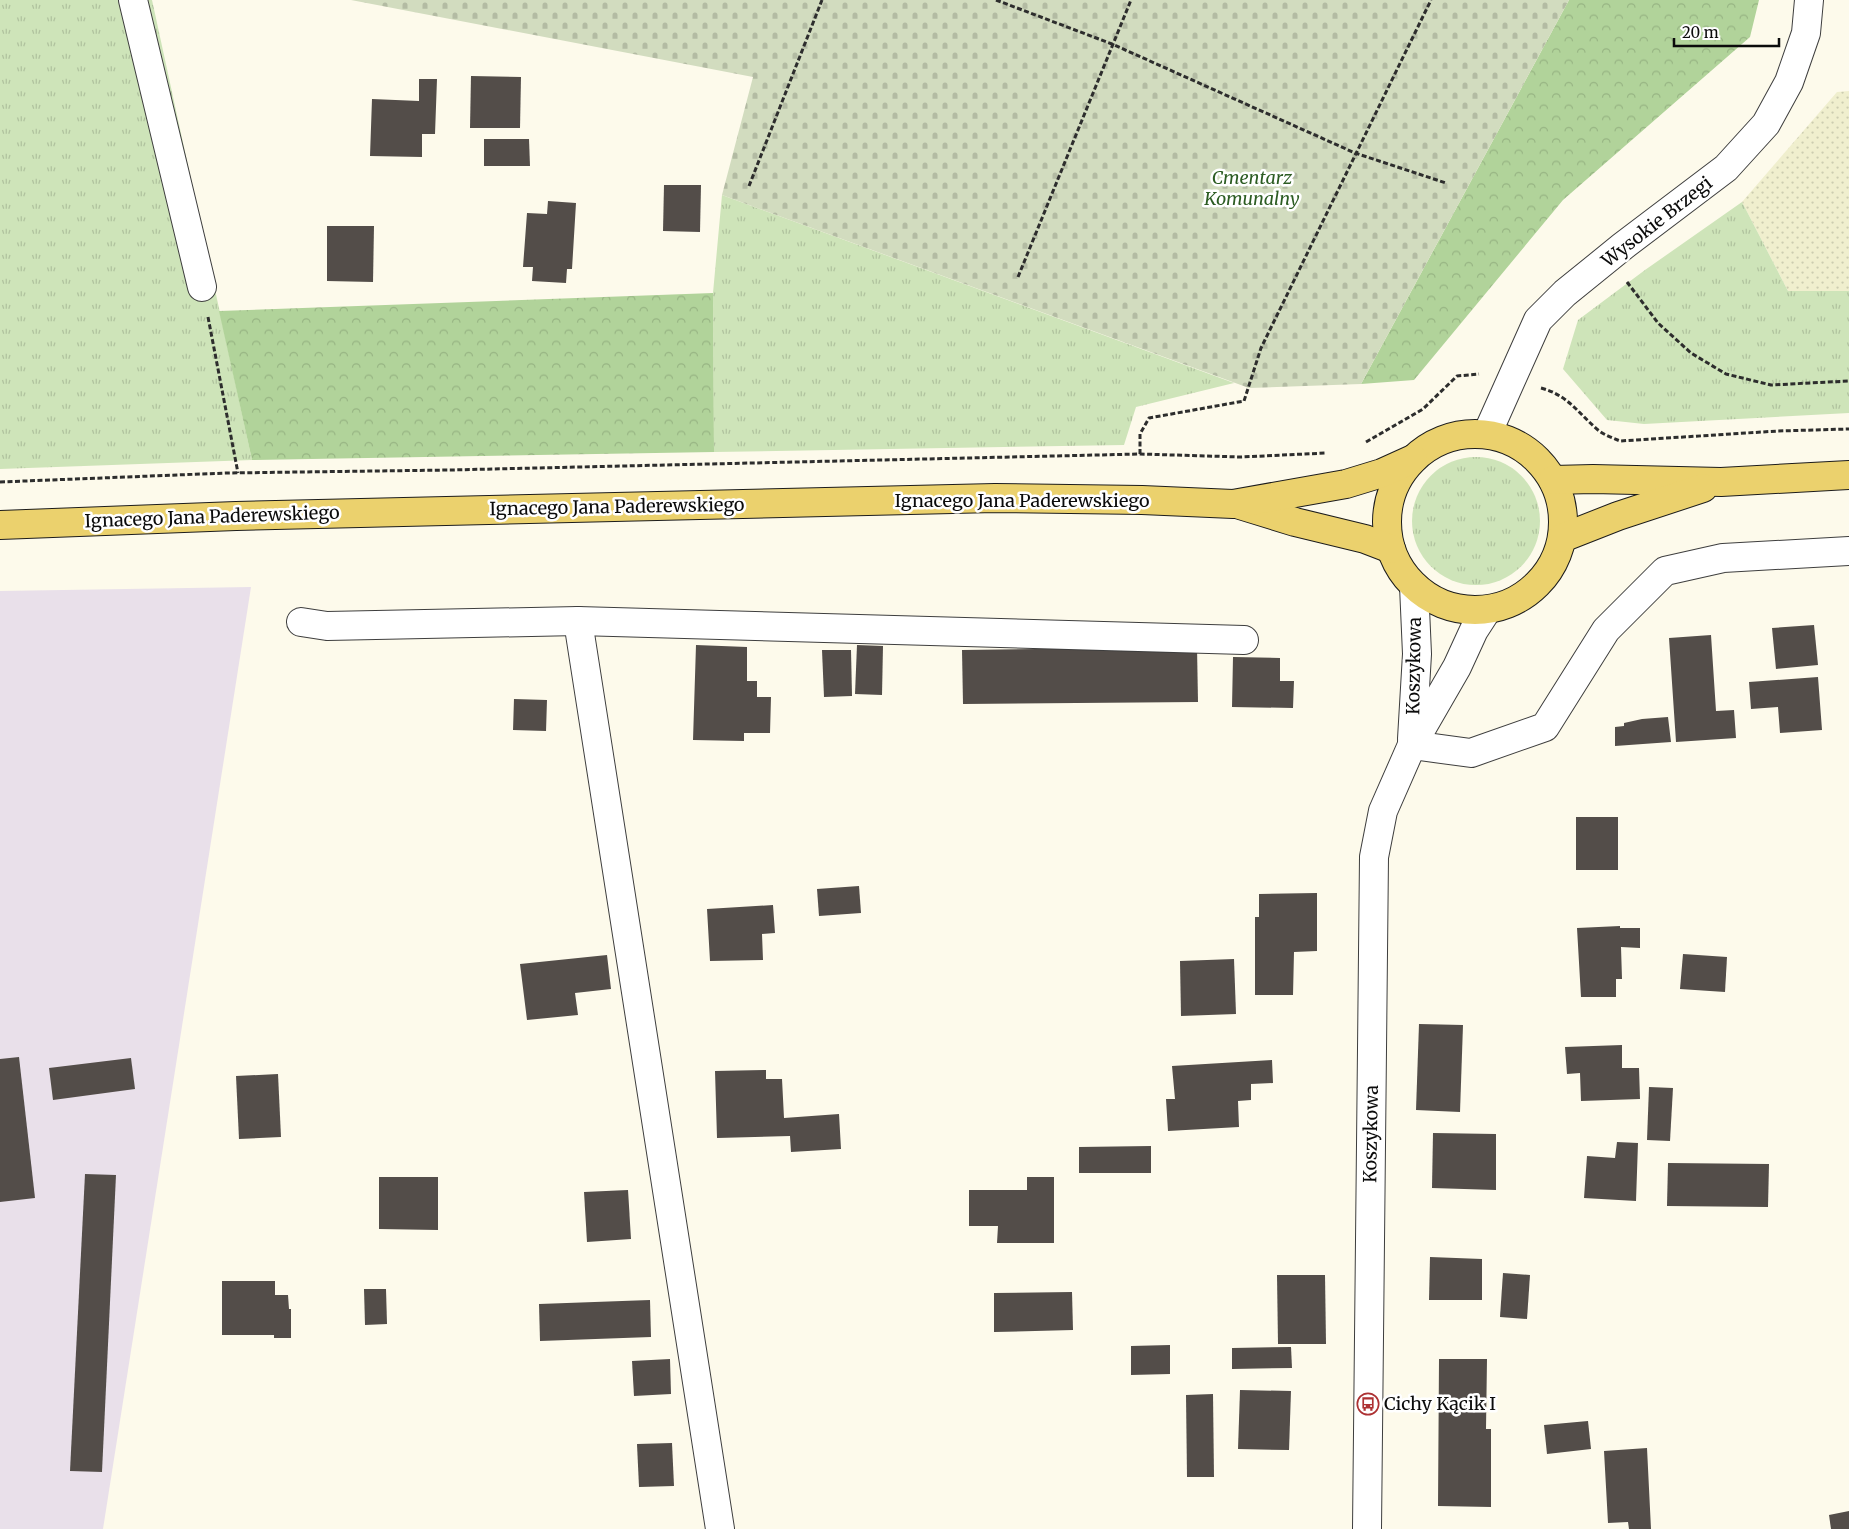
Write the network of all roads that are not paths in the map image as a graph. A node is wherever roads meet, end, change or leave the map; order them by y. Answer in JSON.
{"nodes":[{"id":1,"x":133,"y":0,"type":"edge"},
{"id":2,"x":1809,"y":0,"type":"edge"},
{"id":3,"x":202,"y":287,"type":"road end"},
{"id":4,"x":1487,"y":434,"type":"junction"},
{"id":5,"x":1413,"y":459,"type":"junction"},
{"id":6,"x":1849,"y":475,"type":"edge"},
{"id":7,"x":1553,"y":480,"type":"junction"},
{"id":8,"x":1720,"y":482,"type":"junction"},
{"id":9,"x":1233,"y":504,"type":"junction"},
{"id":10,"x":0,"y":525,"type":"edge"},
{"id":11,"x":1562,"y":538,"type":"junction"},
{"id":12,"x":1391,"y":549,"type":"junction"},
{"id":13,"x":1849,"y":551,"type":"edge"},
{"id":14,"x":1414,"y":586,"type":"junction"},
{"id":15,"x":1486,"y":610,"type":"junction"},
{"id":16,"x":578,"y":621,"type":"junction"},
{"id":17,"x":301,"y":622,"type":"dead end"},
{"id":18,"x":1244,"y":640,"type":"dead end"},
{"id":19,"x":1412,"y":745,"type":"junction"},
{"id":20,"x":720,"y":1529,"type":"edge"},
{"id":21,"x":1368,"y":1529,"type":"edge"}],
"edges":[{"from":1,"to":3,"type":"street"},
{"from":2,"to":4,"type":"street","name":"Wysokie Brzegi"},
{"from":4,"to":5,"type":"main road"},
{"from":4,"to":7,"type":"main road"},
{"from":5,"to":9,"type":"main road","name":"Ignacego Jana Paderewskiego"},
{"from":5,"to":12,"type":"main road"},
{"from":6,"to":8,"type":"main road"},
{"from":7,"to":8,"type":"main road"},
{"from":7,"to":11,"type":"main road"},
{"from":8,"to":11,"type":"main road"},
{"from":9,"to":10,"type":"main road","name":"Ignacego Jana Paderewskiego"},
{"from":9,"to":12,"type":"main road","name":"Ignacego Jana Paderewskiego"},
{"from":11,"to":15,"type":"main road"},
{"from":12,"to":14,"type":"main road"},
{"from":13,"to":19,"type":"street"},
{"from":14,"to":15,"type":"main road"},
{"from":14,"to":19,"type":"street","name":"Koszykowa"},
{"from":15,"to":19,"type":"street","name":"Koszykowa"},
{"from":16,"to":17,"type":"street"},
{"from":16,"to":18,"type":"street"},
{"from":16,"to":20,"type":"street"},
{"from":19,"to":21,"type":"street","name":"Koszykowa"}]}
